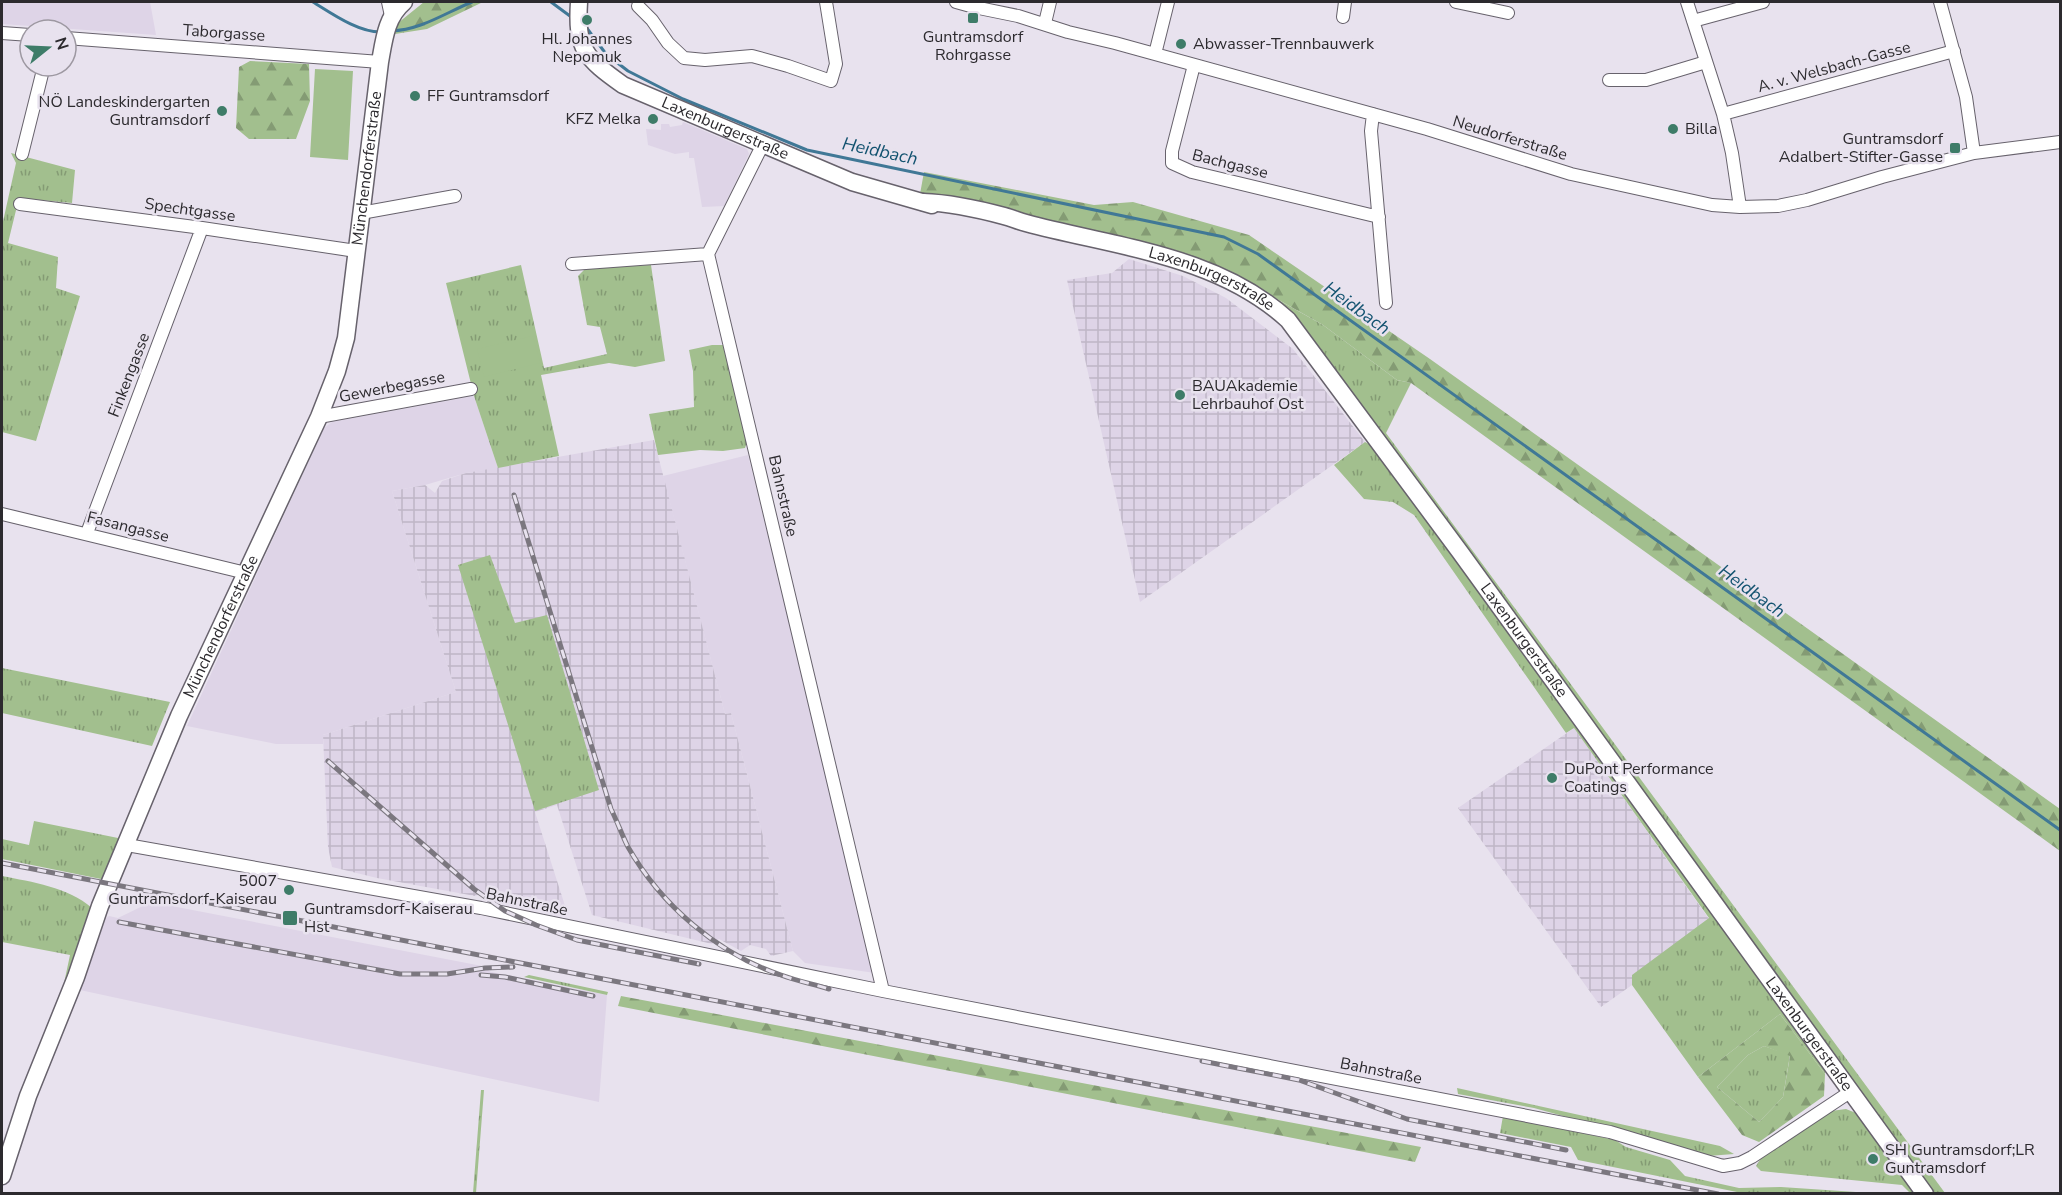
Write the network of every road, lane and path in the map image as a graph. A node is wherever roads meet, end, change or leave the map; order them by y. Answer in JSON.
{"nodes":[{"id":1,"x":404,"y":2,"type":"edge"},
{"id":2,"x":826,"y":2,"type":"edge"},
{"id":3,"x":956,"y":2,"type":"edge"},
{"id":4,"x":1050,"y":2,"type":"edge"},
{"id":5,"x":1168,"y":2,"type":"edge"},
{"id":6,"x":1345,"y":2,"type":"edge"},
{"id":7,"x":1456,"y":2,"type":"edge"},
{"id":8,"x":1687,"y":2,"type":"edge"},
{"id":9,"x":1763,"y":2,"type":"edge"},
{"id":10,"x":1940,"y":2,"type":"edge"},
{"id":11,"x":579,"y":6,"type":"edge"},
{"id":12,"x":638,"y":6,"type":"dead end"},
{"id":13,"x":1508,"y":13,"type":"dead end"},
{"id":14,"x":1343,"y":17,"type":"dead end"},
{"id":15,"x":388,"y":20,"type":"edge"},
{"id":16,"x":1693,"y":21,"type":"junction"},
{"id":17,"x":1045,"y":23,"type":"junction"},
{"id":18,"x":2,"y":33,"type":"edge"},
{"id":19,"x":18,"y":34,"type":"edge"},
{"id":20,"x":78,"y":39,"type":"edge"},
{"id":21,"x":1954,"y":51,"type":"junction"},
{"id":22,"x":1155,"y":54,"type":"junction"},
{"id":23,"x":380,"y":62,"type":"junction"},
{"id":24,"x":1706,"y":62,"type":"junction"},
{"id":25,"x":1194,"y":65,"type":"junction"},
{"id":26,"x":41,"y":78,"type":"edge"},
{"id":27,"x":1609,"y":80,"type":"dead end"},
{"id":28,"x":1373,"y":114,"type":"junction"},
{"id":29,"x":1723,"y":114,"type":"junction"},
{"id":30,"x":2061,"y":142,"type":"edge"},
{"id":31,"x":763,"y":144,"type":"junction"},
{"id":32,"x":1974,"y":153,"type":"junction"},
{"id":33,"x":22,"y":154,"type":"dead end"},
{"id":34,"x":455,"y":196,"type":"dead end"},
{"id":35,"x":20,"y":204,"type":"dead end"},
{"id":36,"x":1740,"y":207,"type":"junction"},
{"id":37,"x":362,"y":213,"type":"junction"},
{"id":38,"x":1378,"y":217,"type":"junction"},
{"id":39,"x":202,"y":228,"type":"junction"},
{"id":40,"x":356,"y":251,"type":"junction"},
{"id":41,"x":708,"y":254,"type":"junction"},
{"id":42,"x":572,"y":264,"type":"dead end"},
{"id":43,"x":1386,"y":303,"type":"dead end"},
{"id":44,"x":471,"y":389,"type":"dead end"},
{"id":45,"x":319,"y":417,"type":"junction"},
{"id":46,"x":2,"y":514,"type":"edge"},
{"id":47,"x":87,"y":533,"type":"junction"},
{"id":48,"x":246,"y":573,"type":"junction"},
{"id":49,"x":127,"y":845,"type":"junction"},
{"id":50,"x":884,"y":991,"type":"junction"},
{"id":51,"x":1850,"y":1092,"type":"junction"},
{"id":52,"x":2,"y":1176,"type":"edge"},
{"id":53,"x":1925,"y":1194,"type":"edge"}],
"edges":[{"from":1,"to":15,"type":"street"},
{"from":2,"to":12,"type":"street"},
{"from":3,"to":17,"type":"street","name":"Neudorferstraße"},
{"from":4,"to":17,"type":"street"},
{"from":5,"to":22,"type":"street"},
{"from":6,"to":14,"type":"street"},
{"from":7,"to":13,"type":"street"},
{"from":8,"to":16,"type":"street"},
{"from":9,"to":16,"type":"street"},
{"from":10,"to":21,"type":"street"},
{"from":11,"to":31,"type":"street","name":"Laxenburgerstraße"},
{"from":15,"to":23,"type":"street","name":"Münchendorferstraße"},
{"from":16,"to":24,"type":"street"},
{"from":17,"to":22,"type":"street","name":"Neudorferstraße"},
{"from":18,"to":19,"type":"street"},
{"from":20,"to":23,"type":"street","name":"Taborgasse"},
{"from":21,"to":29,"type":"street","name":"A. v. Welsbach-Gasse"},
{"from":21,"to":32,"type":"street"},
{"from":22,"to":25,"type":"street","name":"Neudorferstraße"},
{"from":23,"to":37,"type":"street","name":"Münchendorferstraße"},
{"from":24,"to":27,"type":"street"},
{"from":24,"to":29,"type":"street"},
{"from":25,"to":28,"type":"street","name":"Neudorferstraße"},
{"from":25,"to":38,"type":"street","name":"Bachgasse"},
{"from":26,"to":33,"type":"street"},
{"from":28,"to":36,"type":"street","name":"Neudorferstraße"},
{"from":28,"to":38,"type":"street"},
{"from":29,"to":36,"type":"street"},
{"from":30,"to":32,"type":"street","name":"Neudorferstraße"},
{"from":31,"to":41,"type":"street"},
{"from":31,"to":51,"type":"street","name":"Laxenburgerstraße"},
{"from":32,"to":36,"type":"street","name":"Neudorferstraße"},
{"from":34,"to":37,"type":"street"},
{"from":35,"to":39,"type":"street","name":"Spechtgasse"},
{"from":37,"to":40,"type":"street","name":"Münchendorferstraße"},
{"from":38,"to":43,"type":"street"},
{"from":39,"to":40,"type":"street","name":"Spechtgasse"},
{"from":39,"to":47,"type":"street","name":"Finkengasse"},
{"from":40,"to":45,"type":"street","name":"Münchendorferstraße"},
{"from":41,"to":42,"type":"street"},
{"from":41,"to":50,"type":"street","name":"Bahnstraße"},
{"from":44,"to":45,"type":"street","name":"Gewerbegasse"},
{"from":45,"to":48,"type":"street","name":"Münchendorferstraße"},
{"from":46,"to":47,"type":"street","name":"Fasangasse"},
{"from":47,"to":48,"type":"street","name":"Fasangasse"},
{"from":48,"to":49,"type":"street","name":"Münchendorferstraße"},
{"from":49,"to":50,"type":"street","name":"Bahnstraße"},
{"from":49,"to":52,"type":"street","name":"Münchendorferstraße"},
{"from":50,"to":51,"type":"street","name":"Bahnstraße"},
{"from":51,"to":53,"type":"street","name":"Laxenburgerstraße"}]}
